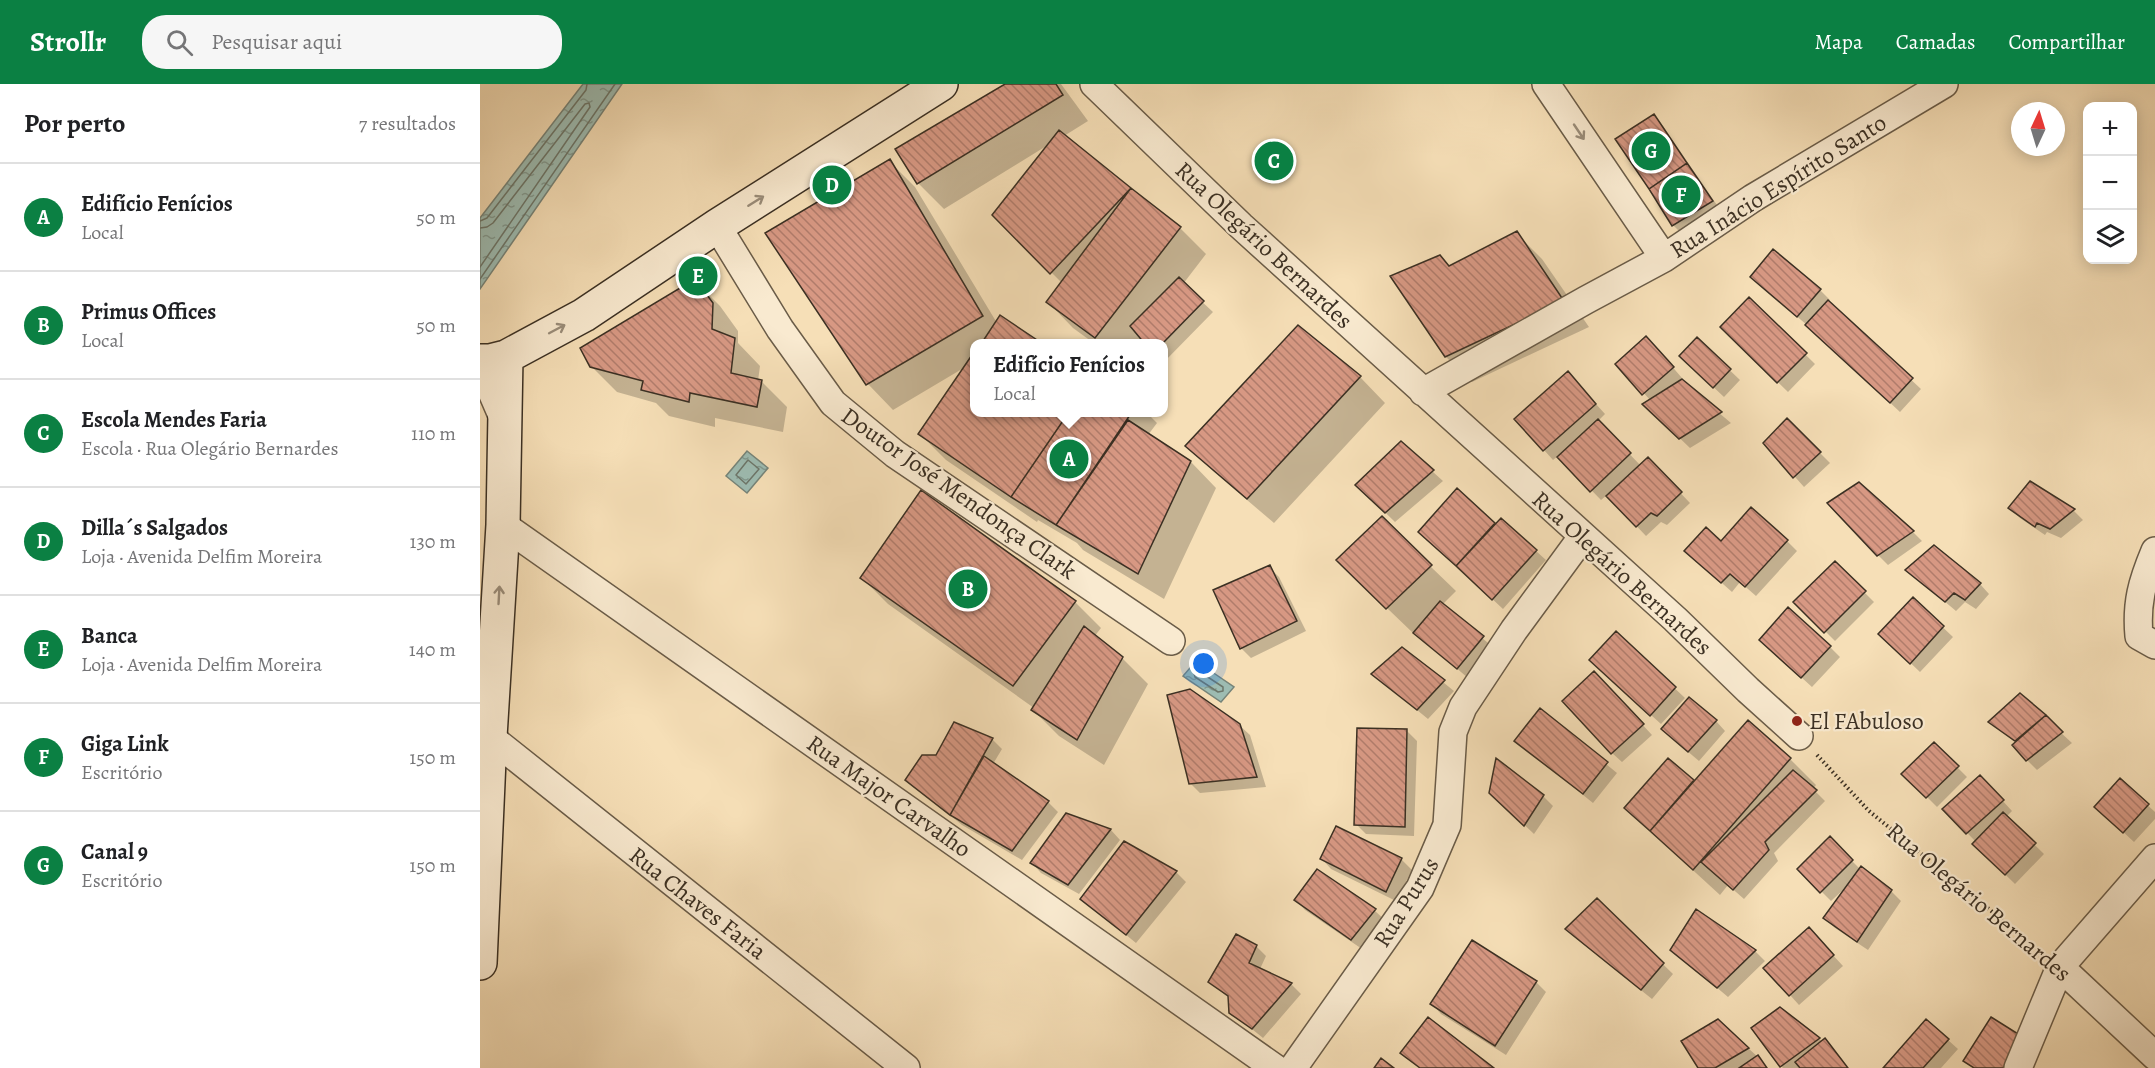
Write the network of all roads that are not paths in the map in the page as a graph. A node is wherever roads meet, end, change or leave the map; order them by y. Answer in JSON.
{"nodes":[{"id":1,"x":941,"y":84,"type":"edge"},
{"id":2,"x":1094,"y":84,"type":"edge"},
{"id":3,"x":1546,"y":84,"type":"edge"},
{"id":4,"x":1944,"y":84,"type":"edge"},
{"id":5,"x":717,"y":226,"type":"junction"},
{"id":6,"x":1664,"y":258,"type":"junction"},
{"id":7,"x":493,"y":359,"type":"edge"},
{"id":8,"x":480,"y":376,"type":"edge"},
{"id":9,"x":1423,"y":392,"type":"junction"},
{"id":10,"x":492,"y":421,"type":"edge"},
{"id":11,"x":503,"y":525,"type":"junction"},
{"id":12,"x":1583,"y":536,"type":"junction"},
{"id":13,"x":2155,"y":551,"type":"edge"},
{"id":14,"x":1171,"y":641,"type":"dead end"},
{"id":15,"x":2155,"y":645,"type":"edge"},
{"id":16,"x":1799,"y":736,"type":"road end"},
{"id":17,"x":485,"y":737,"type":"edge"},
{"id":18,"x":2155,"y":858,"type":"edge"},
{"id":19,"x":480,"y":963,"type":"edge"},
{"id":20,"x":2060,"y":968,"type":"junction"},
{"id":21,"x":2155,"y":1056,"type":"edge"},
{"id":22,"x":906,"y":1068,"type":"edge"},
{"id":23,"x":1275,"y":1068,"type":"edge"},
{"id":24,"x":1293,"y":1068,"type":"edge"},
{"id":25,"x":2018,"y":1068,"type":"edge"}],
"edges":[{"from":5,"to":1,"type":"main road","one_way":true},
{"from":2,"to":9,"type":"street","name":"Rua Olegário Bernardes"},
{"from":3,"to":6,"type":"street","one_way":true},
{"from":4,"to":6,"type":"street","name":"Rua Inácio Espírito Santo"},
{"from":7,"to":5,"type":"main road","one_way":true},
{"from":5,"to":14,"type":"street","name":"Doutor José Mendonça Clark"},
{"from":6,"to":9,"type":"street","name":"Rua Inácio Espírito Santo"},
{"from":7,"to":10,"type":"main road"},
{"from":8,"to":10,"type":"street"},
{"from":9,"to":12,"type":"street","name":"Rua Olegário Bernardes"},
{"from":10,"to":11,"type":"main road"},
{"from":17,"to":11,"type":"main road","one_way":true},
{"from":11,"to":23,"type":"street","name":"Rua Major Carvalho"},
{"from":12,"to":16,"type":"street","name":"Rua Olegário Bernardes"},
{"from":12,"to":24,"type":"street","name":"Rua Purus"},
{"from":13,"to":15,"type":"street"},
{"from":17,"to":19,"type":"main road"},
{"from":17,"to":22,"type":"street","name":"Rua Chaves Faria"},
{"from":18,"to":20,"type":"street"},
{"from":20,"to":21,"type":"street","name":"Rua Olegário Bernardes"},
{"from":20,"to":25,"type":"street"}]}
